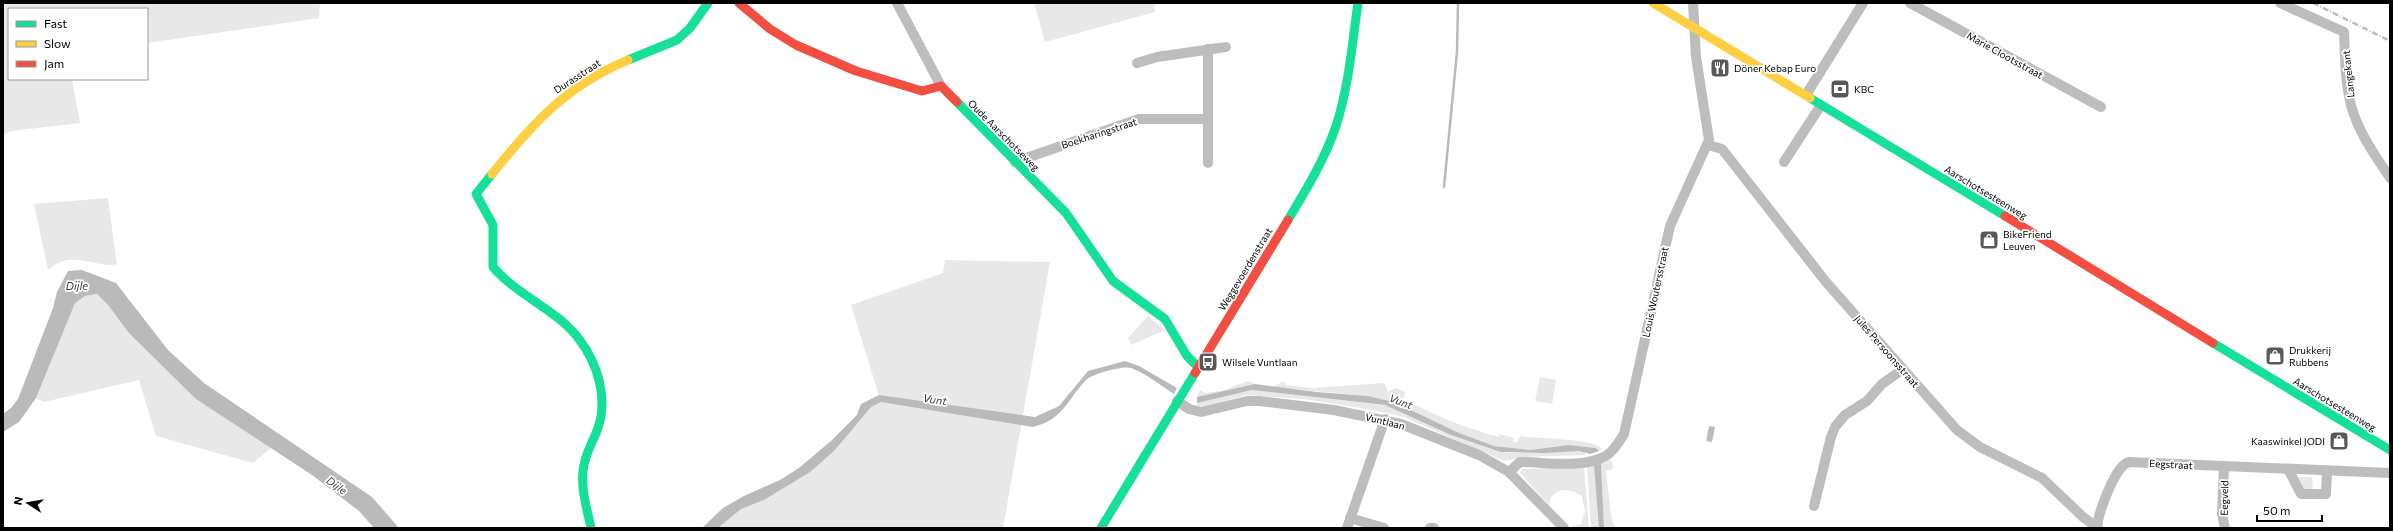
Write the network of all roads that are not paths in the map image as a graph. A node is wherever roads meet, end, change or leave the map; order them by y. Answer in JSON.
{"nodes":[{"id":1,"x":708,"y":3,"type":"edge"},
{"id":2,"x":739,"y":3,"type":"edge"},
{"id":3,"x":897,"y":3,"type":"edge"},
{"id":4,"x":1358,"y":3,"type":"edge"},
{"id":5,"x":1653,"y":3,"type":"edge"},
{"id":6,"x":1693,"y":3,"type":"edge"},
{"id":7,"x":1863,"y":3,"type":"edge"},
{"id":8,"x":1910,"y":3,"type":"edge"},
{"id":9,"x":2280,"y":3,"type":"edge"},
{"id":10,"x":1694,"y":28,"type":"junction"},
{"id":11,"x":1226,"y":46,"type":"dead end"},
{"id":12,"x":1208,"y":49,"type":"junction"},
{"id":13,"x":1137,"y":63,"type":"dead end"},
{"id":14,"x":941,"y":86,"type":"junction"},
{"id":15,"x":1806,"y":95,"type":"junction"},
{"id":16,"x":1821,"y":105,"type":"junction"},
{"id":17,"x":2101,"y":107,"type":"dead end"},
{"id":18,"x":1208,"y":119,"type":"junction"},
{"id":19,"x":1708,"y":145,"type":"junction"},
{"id":20,"x":1015,"y":162,"type":"junction"},
{"id":21,"x":1784,"y":162,"type":"dead end"},
{"id":22,"x":1208,"y":163,"type":"dead end"},
{"id":23,"x":2390,"y":178,"type":"edge"},
{"id":24,"x":1198,"y":367,"type":"junction"},
{"id":25,"x":1902,"y":369,"type":"junction"},
{"id":26,"x":1178,"y":400,"type":"junction"},
{"id":27,"x":1385,"y":419,"type":"junction"},
{"id":28,"x":2390,"y":450,"type":"edge"},
{"id":29,"x":2224,"y":468,"type":"junction"},
{"id":30,"x":2288,"y":470,"type":"junction"},
{"id":31,"x":1509,"y":472,"type":"junction"},
{"id":32,"x":2327,"y":472,"type":"junction"},
{"id":33,"x":2390,"y":474,"type":"edge"},
{"id":34,"x":1814,"y":506,"type":"dead end"},
{"id":35,"x":1350,"y":518,"type":"junction"},
{"id":36,"x":2097,"y":527,"type":"edge"},
{"id":37,"x":591,"y":528,"type":"edge"},
{"id":38,"x":1101,"y":528,"type":"edge"},
{"id":39,"x":1347,"y":528,"type":"edge"},
{"id":40,"x":1384,"y":528,"type":"edge"},
{"id":41,"x":1430,"y":528,"type":"edge"},
{"id":42,"x":1434,"y":528,"type":"edge"},
{"id":43,"x":1564,"y":528,"type":"edge"},
{"id":44,"x":2225,"y":528,"type":"edge"}],
"edges":[{"from":1,"to":37,"type":"street","name":"Durasstraat"},
{"from":2,"to":14,"type":"street"},
{"from":3,"to":14,"type":"street"},
{"from":4,"to":24,"type":"street","name":"Weggevoerdenstraat"},
{"from":5,"to":10,"type":"street","name":"Aarschotsesteenweg"},
{"from":6,"to":10,"type":"street","name":"Louis Woutersstraat"},
{"from":7,"to":15,"type":"street"},
{"from":8,"to":17,"type":"street","name":"Marie Clootsstraat"},
{"from":9,"to":23,"type":"street","name":"Langekant"},
{"from":10,"to":15,"type":"street","name":"Aarschotsesteenweg"},
{"from":10,"to":19,"type":"street","name":"Louis Woutersstraat"},
{"from":11,"to":12,"type":"street"},
{"from":12,"to":13,"type":"street"},
{"from":12,"to":18,"type":"street"},
{"from":14,"to":20,"type":"street","name":"Oude Aarschotseweg"},
{"from":15,"to":16,"type":"street","name":"Aarschotsesteenweg"},
{"from":16,"to":21,"type":"street"},
{"from":16,"to":28,"type":"street","name":"Aarschotsesteenweg"},
{"from":18,"to":20,"type":"street","name":"Boekharingstraat"},
{"from":18,"to":22,"type":"street"},
{"from":19,"to":25,"type":"street","name":"Jules Persoonsstraat"},
{"from":19,"to":31,"type":"street","name":"Louis Woutersstraat"},
{"from":20,"to":24,"type":"street","name":"Oude Aarschotseweg"},
{"from":24,"to":26,"type":"street","name":"Weggevoerdenstraat"},
{"from":25,"to":34,"type":"street"},
{"from":25,"to":36,"type":"street","name":"Jules Persoonsstraat"},
{"from":26,"to":27,"type":"street","name":"Vuntlaan"},
{"from":26,"to":38,"type":"street","name":"Weggevoerdenstraat"},
{"from":27,"to":31,"type":"street","name":"Vuntlaan"},
{"from":27,"to":35,"type":"street"},
{"from":29,"to":30,"type":"street","name":"Eegstraat"},
{"from":29,"to":36,"type":"street","name":"Eegstraat"},
{"from":29,"to":44,"type":"street","name":"Eegveld"},
{"from":30,"to":32,"type":"street","name":"Eegstraat"},
{"from":30,"to":32,"type":"street"},
{"from":31,"to":43,"type":"street","name":"Vuntlaan"},
{"from":32,"to":33,"type":"street","name":"Eegstraat"},
{"from":35,"to":39,"type":"street"},
{"from":35,"to":40,"type":"street"},
{"from":41,"to":42,"type":"street"}]}
